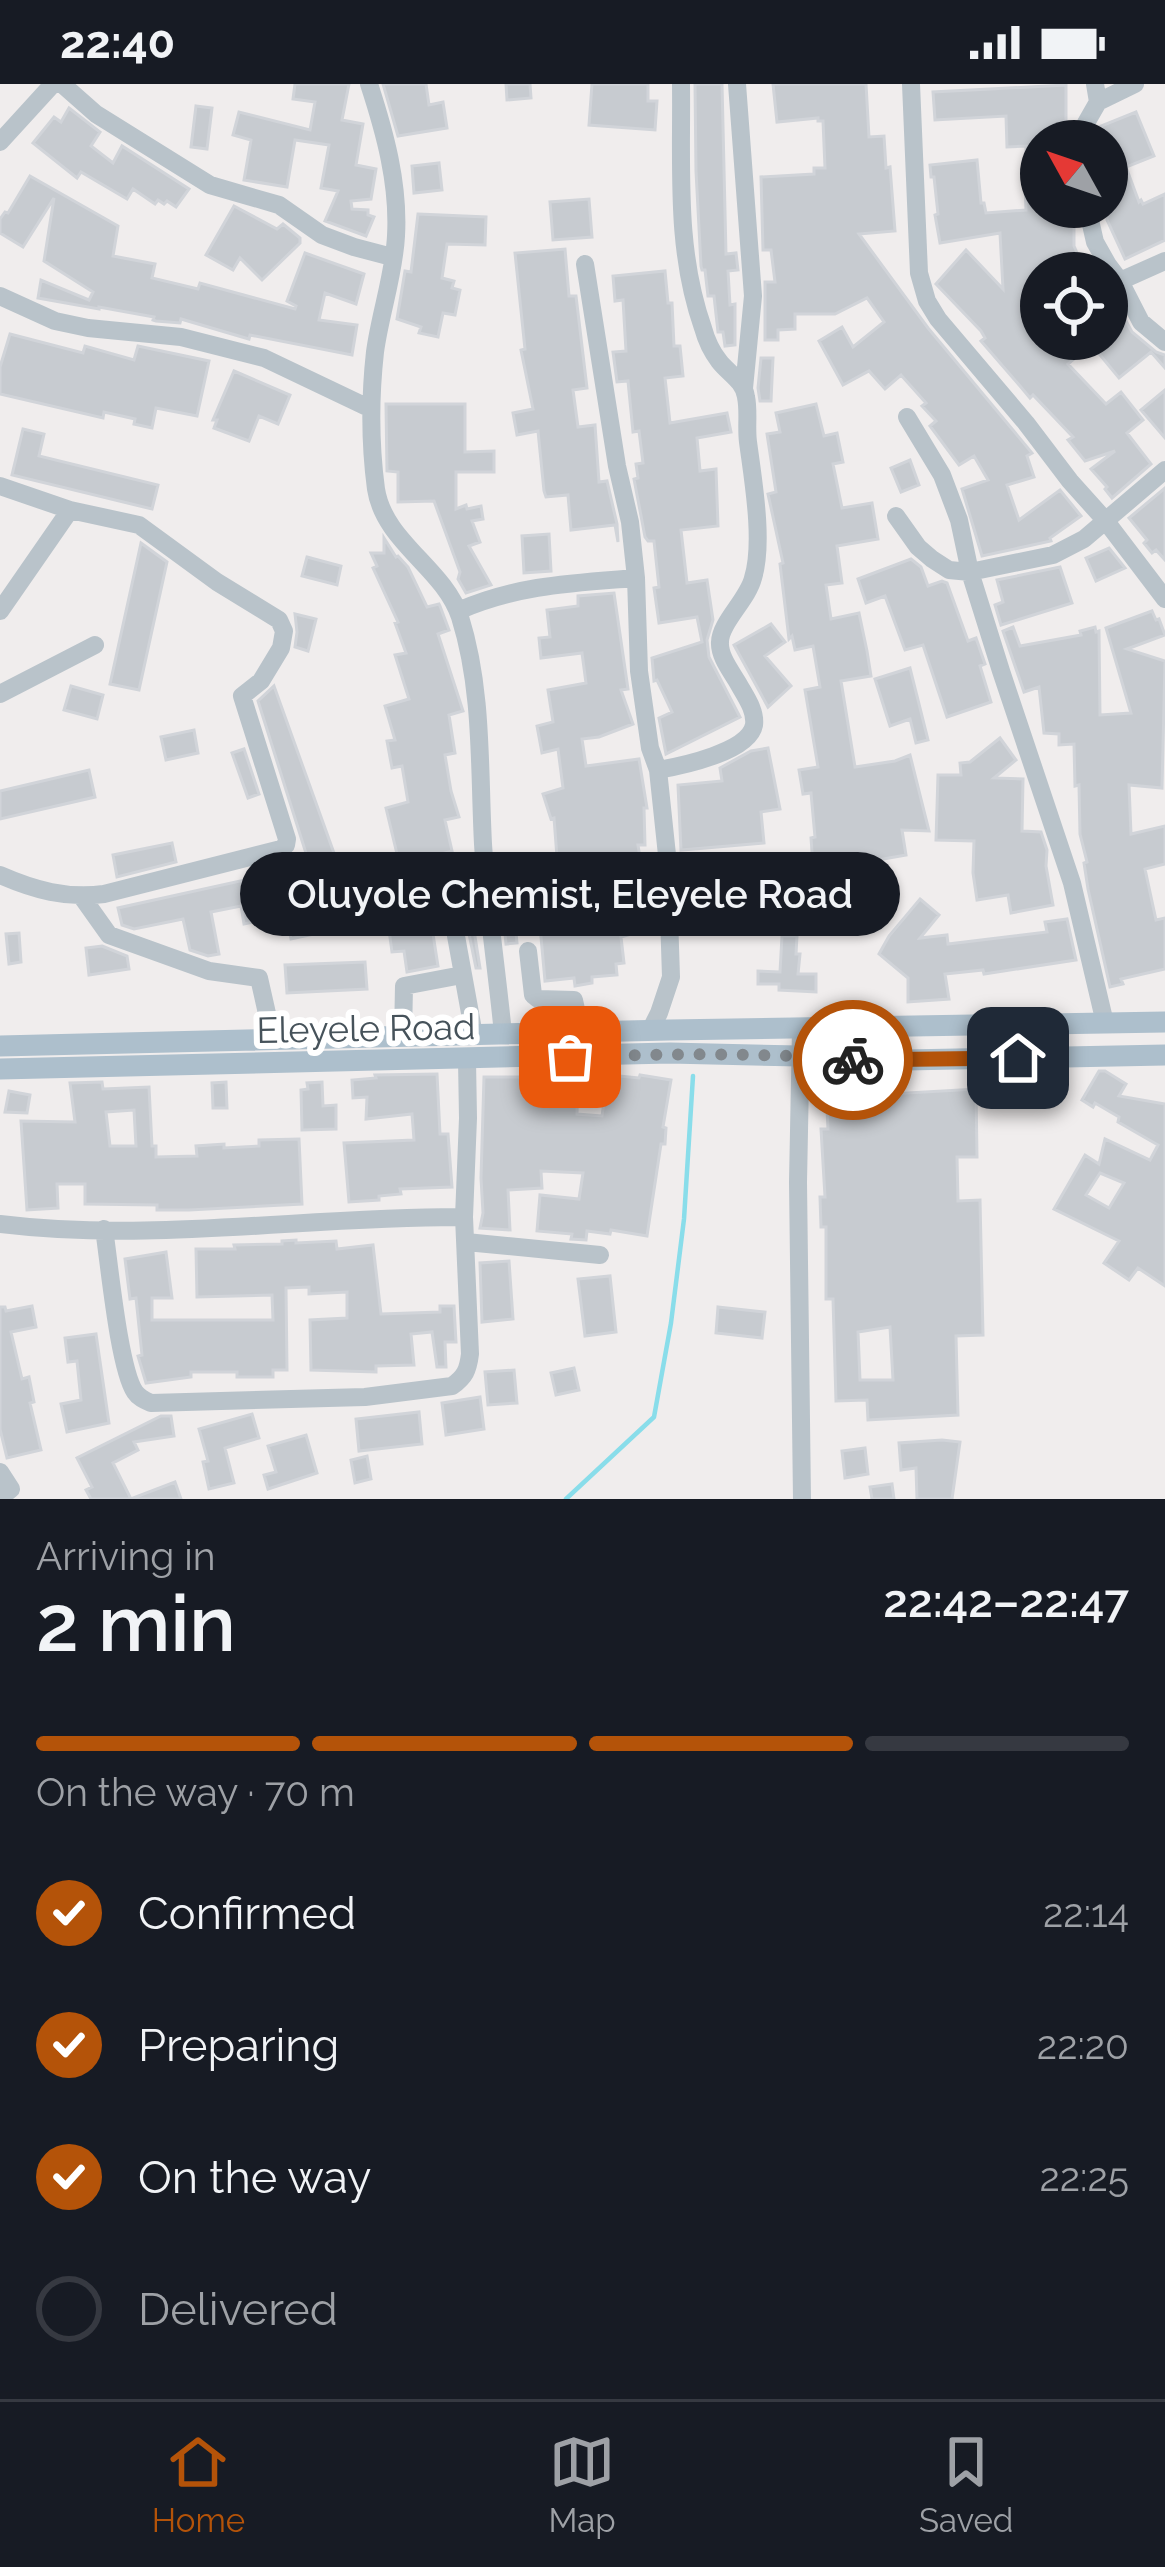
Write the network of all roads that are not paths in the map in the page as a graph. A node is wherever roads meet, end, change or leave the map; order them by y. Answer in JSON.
{"nodes":[{"id":1,"x":58,"y":84,"type":"edge"},
{"id":2,"x":369,"y":84,"type":"edge"},
{"id":3,"x":681,"y":84,"type":"edge"},
{"id":4,"x":737,"y":84,"type":"edge"},
{"id":5,"x":911,"y":84,"type":"edge"},
{"id":6,"x":1135,"y":84,"type":"edge"},
{"id":7,"x":1097,"y":93,"type":"edge"},
{"id":8,"x":0,"y":142,"type":"edge"},
{"id":9,"x":392,"y":256,"type":"junction"},
{"id":10,"x":1165,"y":261,"type":"edge"},
{"id":11,"x":586,"y":264,"type":"dead end"},
{"id":12,"x":1128,"y":277,"type":"edge"},
{"id":13,"x":0,"y":296,"type":"edge"},
{"id":14,"x":1128,"y":297,"type":"edge"},
{"id":15,"x":1165,"y":342,"type":"edge"},
{"id":16,"x":744,"y":388,"type":"junction"},
{"id":17,"x":371,"y":409,"type":"junction"},
{"id":18,"x":907,"y":417,"type":"dead end"},
{"id":19,"x":1165,"y":470,"type":"edge"},
{"id":20,"x":0,"y":486,"type":"edge"},
{"id":21,"x":70,"y":510,"type":"junction"},
{"id":22,"x":896,"y":517,"type":"dead end"},
{"id":23,"x":1105,"y":520,"type":"junction"},
{"id":24,"x":970,"y":572,"type":"junction"},
{"id":25,"x":636,"y":578,"type":"junction"},
{"id":26,"x":1165,"y":599,"type":"edge"},
{"id":27,"x":0,"y":611,"type":"edge"},
{"id":28,"x":458,"y":611,"type":"junction"},
{"id":29,"x":95,"y":646,"type":"dead end"},
{"id":30,"x":0,"y":694,"type":"edge"},
{"id":31,"x":658,"y":770,"type":"junction"},
{"id":32,"x":0,"y":875,"type":"edge"},
{"id":33,"x":82,"y":897,"type":"junction"},
{"id":34,"x":456,"y":937,"type":"dead end"},
{"id":35,"x":528,"y":951,"type":"dead end"},
{"id":36,"x":462,"y":975,"type":"junction"},
{"id":37,"x":1165,"y":1022,"type":"edge"},
{"id":38,"x":1105,"y":1024,"type":"junction"},
{"id":39,"x":801,"y":1029,"type":"junction"},
{"id":40,"x":659,"y":1030,"type":"junction"},
{"id":41,"x":580,"y":1033,"type":"junction"},
{"id":42,"x":503,"y":1034,"type":"junction"},
{"id":43,"x":474,"y":1035,"type":"junction"},
{"id":44,"x":403,"y":1036,"type":"junction"},
{"id":45,"x":273,"y":1040,"type":"junction"},
{"id":46,"x":0,"y":1046,"type":"edge"},
{"id":47,"x":1165,"y":1055,"type":"edge"},
{"id":48,"x":799,"y":1056,"type":"junction"},
{"id":49,"x":467,"y":1060,"type":"junction"},
{"id":50,"x":0,"y":1069,"type":"edge"},
{"id":51,"x":464,"y":1217,"type":"junction"},
{"id":52,"x":0,"y":1224,"type":"edge"},
{"id":53,"x":104,"y":1228,"type":"junction"},
{"id":54,"x":466,"y":1242,"type":"junction"},
{"id":55,"x":600,"y":1255,"type":"dead end"},
{"id":56,"x":0,"y":1472,"type":"edge"},
{"id":57,"x":0,"y":1498,"type":"edge"},
{"id":58,"x":802,"y":1499,"type":"edge"}],
"edges":[{"from":1,"to":8,"type":"street"},
{"from":1,"to":9,"type":"street"},
{"from":2,"to":9,"type":"street"},
{"from":3,"to":16,"type":"street"},
{"from":4,"to":16,"type":"street"},
{"from":5,"to":23,"type":"street"},
{"from":6,"to":7,"type":"street"},
{"from":9,"to":17,"type":"street"},
{"from":10,"to":12,"type":"street"},
{"from":11,"to":25,"type":"street"},
{"from":13,"to":17,"type":"street"},
{"from":14,"to":15,"type":"street"},
{"from":16,"to":31,"type":"street"},
{"from":17,"to":28,"type":"street"},
{"from":18,"to":24,"type":"street"},
{"from":19,"to":23,"type":"street"},
{"from":20,"to":21,"type":"street"},
{"from":21,"to":27,"type":"street"},
{"from":21,"to":33,"type":"street"},
{"from":22,"to":24,"type":"street"},
{"from":23,"to":24,"type":"street"},
{"from":23,"to":26,"type":"street"},
{"from":24,"to":38,"type":"street"},
{"from":25,"to":28,"type":"street"},
{"from":25,"to":31,"type":"street"},
{"from":28,"to":42,"type":"street"},
{"from":29,"to":30,"type":"street"},
{"from":31,"to":40,"type":"street"},
{"from":32,"to":33,"type":"street"},
{"from":33,"to":45,"type":"street"},
{"from":34,"to":36,"type":"street"},
{"from":35,"to":41,"type":"street"},
{"from":36,"to":43,"type":"street"},
{"from":36,"to":44,"type":"street"},
{"from":37,"to":38,"type":"main road","name":"Eleyele Road"},
{"from":38,"to":39,"type":"main road","name":"Eleyele Road"},
{"from":39,"to":40,"type":"main road","name":"Eleyele Road"},
{"from":39,"to":48,"type":"street"},
{"from":40,"to":41,"type":"main road","name":"Eleyele Road"},
{"from":41,"to":42,"type":"main road","name":"Eleyele Road"},
{"from":42,"to":43,"type":"main road","name":"Eleyele Road"},
{"from":43,"to":44,"type":"main road","name":"Eleyele Road"},
{"from":44,"to":45,"type":"main road","name":"Eleyele Road"},
{"from":45,"to":46,"type":"main road","name":"Eleyele Road"},
{"from":47,"to":48,"type":"main road","name":"Eleyele Road"},
{"from":48,"to":49,"type":"main road","name":"Eleyele Road"},
{"from":48,"to":58,"type":"street"},
{"from":49,"to":50,"type":"main road","name":"Eleyele Road"},
{"from":49,"to":51,"type":"street"},
{"from":51,"to":53,"type":"street"},
{"from":51,"to":54,"type":"street"},
{"from":52,"to":53,"type":"street"},
{"from":53,"to":54,"type":"street"},
{"from":54,"to":55,"type":"street"},
{"from":56,"to":57,"type":"street"}]}
